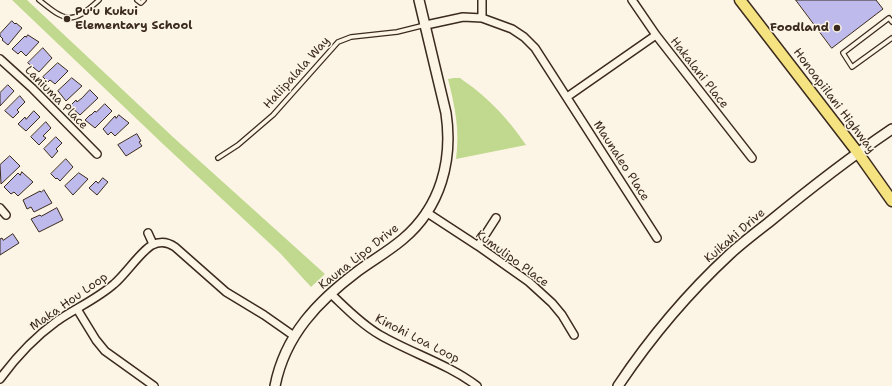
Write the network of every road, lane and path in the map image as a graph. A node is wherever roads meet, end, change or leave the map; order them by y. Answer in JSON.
{"nodes":[{"id":1,"x":39,"y":0,"type":"edge"},
{"id":2,"x":99,"y":0,"type":"edge"},
{"id":3,"x":137,"y":0,"type":"edge"},
{"id":4,"x":144,"y":0,"type":"edge"},
{"id":5,"x":419,"y":0,"type":"edge"},
{"id":6,"x":482,"y":0,"type":"edge"},
{"id":7,"x":632,"y":0,"type":"edge"},
{"id":8,"x":740,"y":0,"type":"edge"},
{"id":9,"x":482,"y":18,"type":"junction"},
{"id":10,"x":892,"y":22,"type":"edge"},
{"id":11,"x":426,"y":25,"type":"junction"},
{"id":12,"x":656,"y":35,"type":"junction"},
{"id":13,"x":892,"y":38,"type":"edge"},
{"id":14,"x":0,"y":59,"type":"edge"},
{"id":15,"x":567,"y":97,"type":"junction"},
{"id":16,"x":892,"y":130,"type":"edge"},
{"id":17,"x":858,"y":153,"type":"junction"},
{"id":18,"x":97,"y":154,"type":"dead end"},
{"id":19,"x":218,"y":158,"type":"dead end"},
{"id":20,"x":752,"y":158,"type":"dead end"},
{"id":21,"x":892,"y":201,"type":"edge"},
{"id":22,"x":0,"y":208,"type":"edge"},
{"id":23,"x":426,"y":212,"type":"junction"},
{"id":24,"x":6,"y":215,"type":"dead end"},
{"id":25,"x":496,"y":218,"type":"dead end"},
{"id":26,"x":148,"y":233,"type":"dead end"},
{"id":27,"x":657,"y":238,"type":"dead end"},
{"id":28,"x":153,"y":244,"type":"junction"},
{"id":29,"x":478,"y":246,"type":"junction"},
{"id":30,"x":331,"y":294,"type":"junction"},
{"id":31,"x":77,"y":309,"type":"junction"},
{"id":32,"x":574,"y":335,"type":"dead end"},
{"id":33,"x":294,"y":336,"type":"junction"},
{"id":34,"x":0,"y":379,"type":"edge"},
{"id":35,"x":154,"y":386,"type":"edge"},
{"id":36,"x":275,"y":386,"type":"edge"},
{"id":37,"x":477,"y":386,"type":"edge"},
{"id":38,"x":618,"y":386,"type":"edge"}],
"edges":[{"from":1,"to":2,"type":"lane"},
{"from":3,"to":4,"type":"lane"},
{"from":5,"to":11,"type":"street","name":"Kauna Lipo Drive"},
{"from":6,"to":9,"type":"street"},
{"from":7,"to":12,"type":"street","name":"Hakalani Place"},
{"from":8,"to":17,"type":"main road","name":"Honoapiilani Highway"},
{"from":9,"to":11,"type":"street"},
{"from":9,"to":15,"type":"street","name":"Maunaleo Place"},
{"from":10,"to":13,"type":"lane"},
{"from":11,"to":19,"type":"lane","name":"Haliipalala Way"},
{"from":11,"to":23,"type":"street","name":"Kauna Lipo Drive"},
{"from":12,"to":15,"type":"street"},
{"from":12,"to":20,"type":"street","name":"Hakalani Place"},
{"from":14,"to":18,"type":"street","name":"Laniuma Place"},
{"from":15,"to":27,"type":"street","name":"Maunaleo Place"},
{"from":16,"to":17,"type":"street","name":"Kuikahi Drive"},
{"from":17,"to":21,"type":"main road","name":"Honoapiilani Highway"},
{"from":17,"to":38,"type":"street","name":"Kuikahi Drive"},
{"from":22,"to":24,"type":"street"},
{"from":23,"to":29,"type":"street","name":"Kumulipo Place"},
{"from":23,"to":30,"type":"street","name":"Kauna Lipo Drive"},
{"from":25,"to":29,"type":"street"},
{"from":26,"to":28,"type":"street"},
{"from":28,"to":31,"type":"street","name":"Maka Hou Loop"},
{"from":28,"to":33,"type":"street"},
{"from":29,"to":32,"type":"street","name":"Kumulipo Place"},
{"from":30,"to":33,"type":"street","name":"Kauna Lipo Drive"},
{"from":30,"to":37,"type":"street","name":"Kinohi Loa Loop"},
{"from":31,"to":34,"type":"street","name":"Maka Hou Loop"},
{"from":31,"to":35,"type":"street"},
{"from":33,"to":36,"type":"street","name":"Kauna Lipo Drive"}]}
